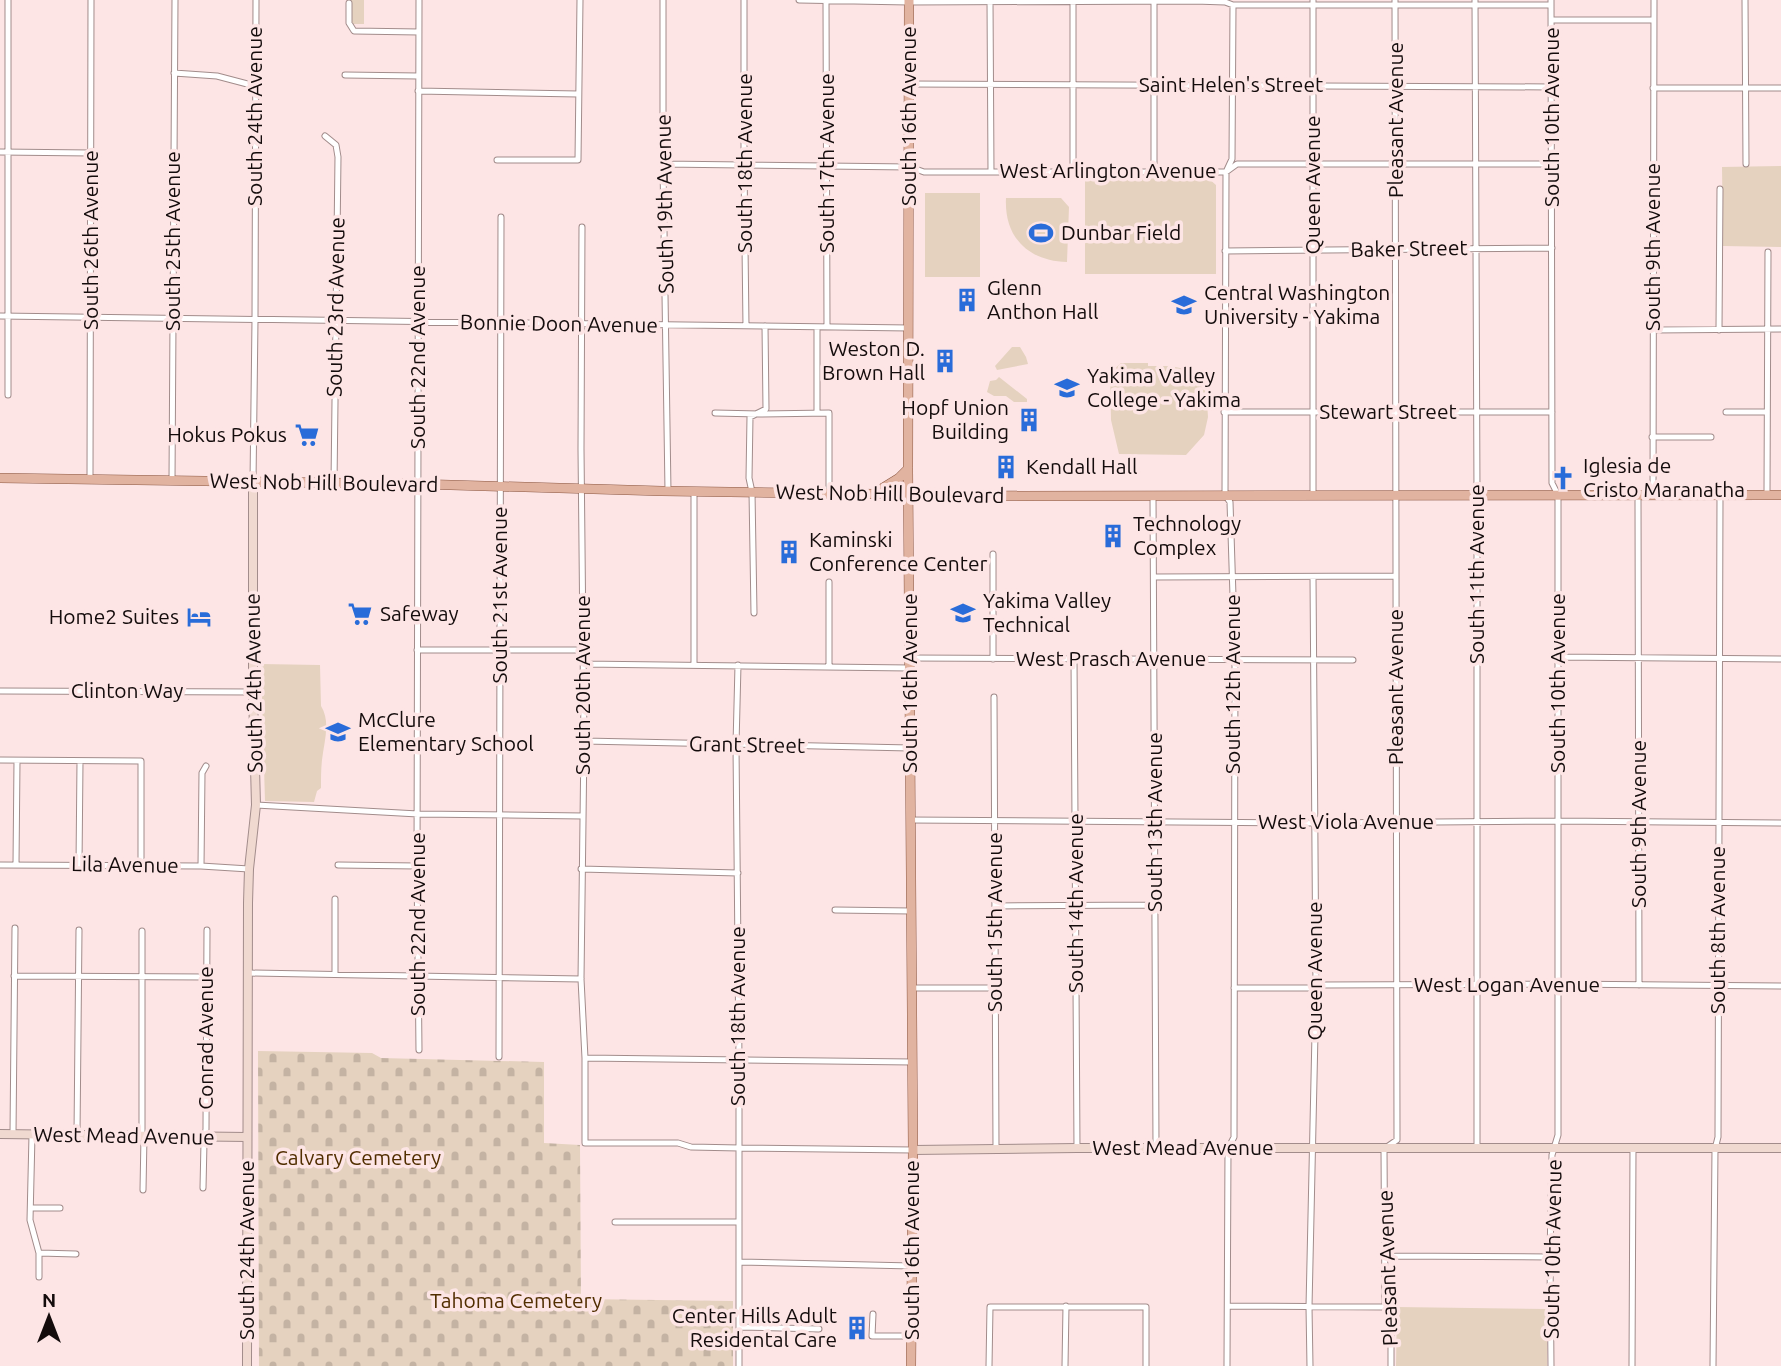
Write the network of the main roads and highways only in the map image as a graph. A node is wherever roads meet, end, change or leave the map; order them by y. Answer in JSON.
{"nodes":[{"id":1,"x":909,"y":1,"type":"edge"},
{"id":2,"x":908,"y":468,"type":"junction"},
{"id":3,"x":0,"y":478,"type":"edge"},
{"id":4,"x":874,"y":494,"type":"junction"},
{"id":5,"x":1781,"y":495,"type":"edge"},
{"id":6,"x":908,"y":496,"type":"junction"},
{"id":7,"x":911,"y":1366,"type":"edge"}],
"edges":[{"from":1,"to":2,"type":"main road","name":"South 16th Avenue"},
{"from":2,"to":4,"type":"main road"},
{"from":2,"to":6,"type":"main road","name":"South 16th Avenue"},
{"from":3,"to":4,"type":"main road","name":"West Nob Hill Boulevard"},
{"from":4,"to":6,"type":"main road","name":"West Nob Hill Boulevard"},
{"from":5,"to":6,"type":"main road","name":"West Nob Hill Boulevard"},
{"from":6,"to":7,"type":"main road","name":"South 16th Avenue"}]}
